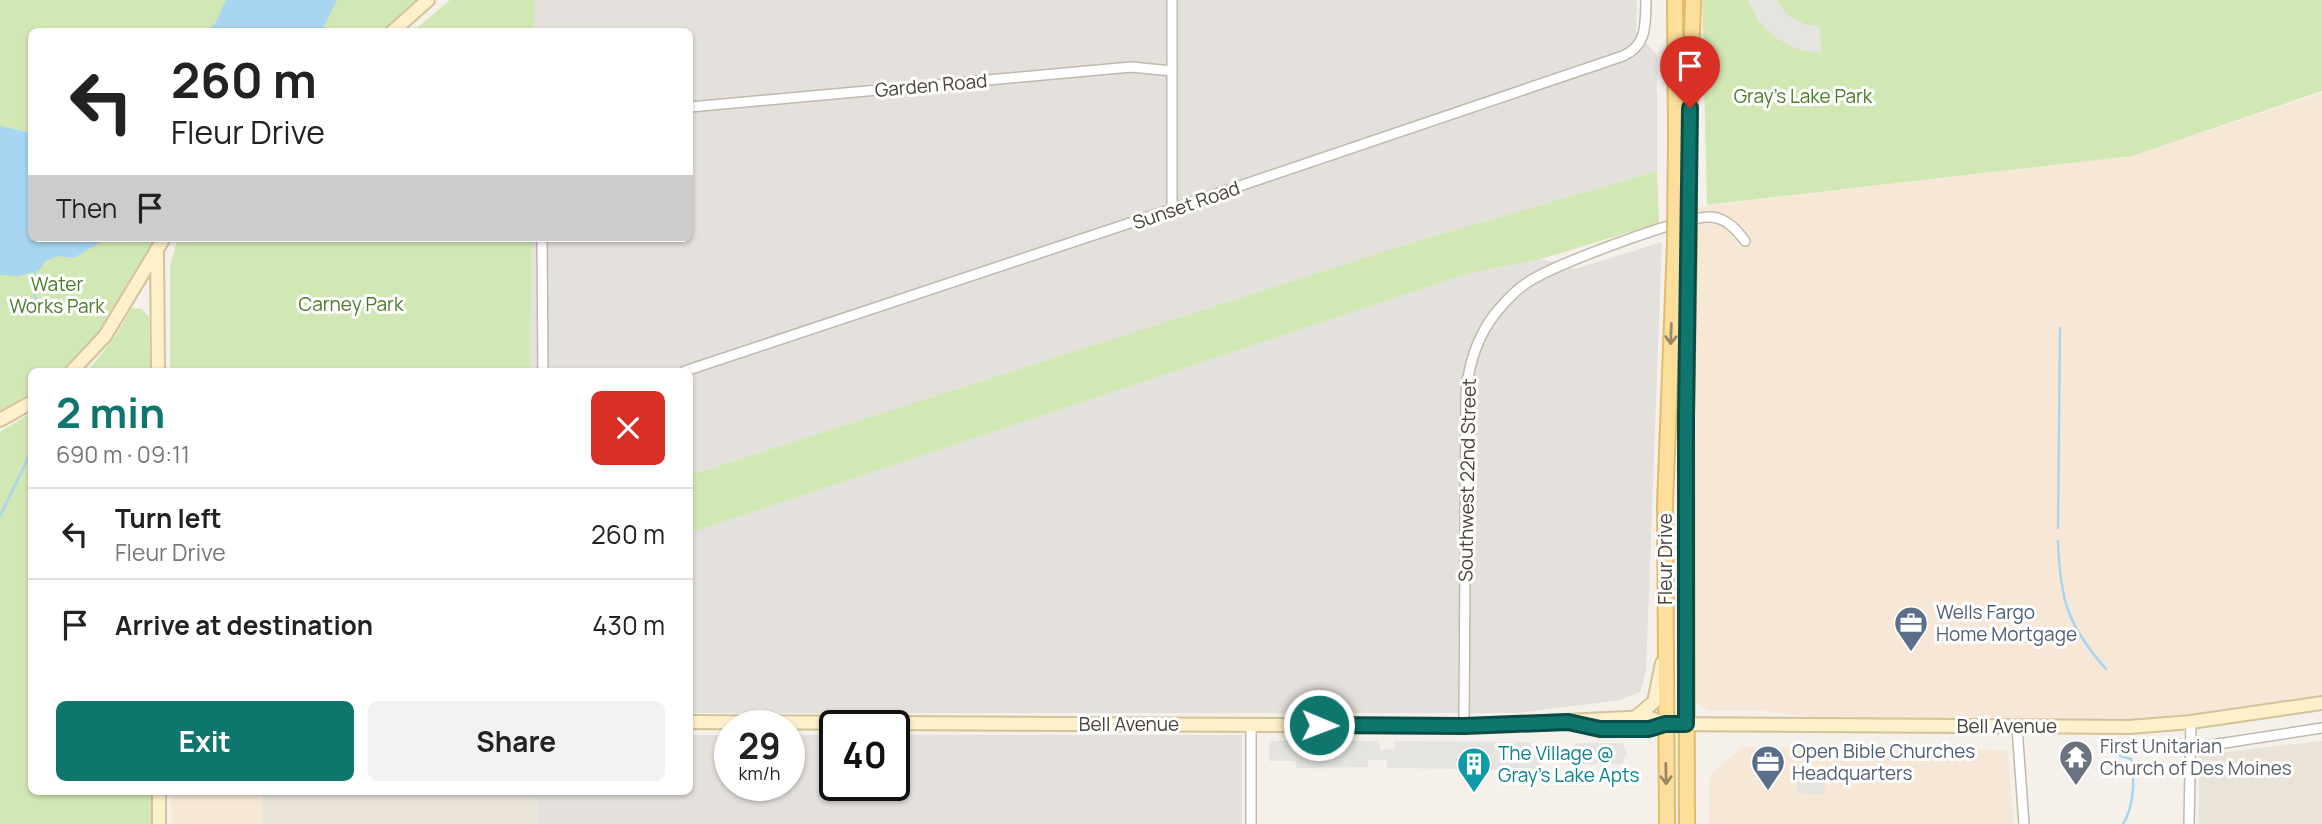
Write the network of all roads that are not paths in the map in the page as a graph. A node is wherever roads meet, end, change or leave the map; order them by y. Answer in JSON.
{"nodes":[{"id":1,"x":428,"y":0,"type":"edge"},
{"id":2,"x":1172,"y":0,"type":"edge"},
{"id":3,"x":1646,"y":0,"type":"edge"},
{"id":4,"x":1675,"y":0,"type":"edge"},
{"id":5,"x":1693,"y":0,"type":"edge"},
{"id":6,"x":396,"y":28,"type":"edge"},
{"id":7,"x":1172,"y":71,"type":"junction"},
{"id":8,"x":693,"y":107,"type":"edge"},
{"id":9,"x":1683,"y":135,"type":"junction"},
{"id":10,"x":1172,"y":209,"type":"junction"},
{"id":11,"x":1682,"y":239,"type":"junction"},
{"id":12,"x":1745,"y":241,"type":"dead end"},
{"id":13,"x":542,"y":242,"type":"edge"},
{"id":14,"x":161,"y":243,"type":"edge"},
{"id":15,"x":75,"y":368,"type":"edge"},
{"id":16,"x":158,"y":368,"type":"edge"},
{"id":17,"x":543,"y":368,"type":"edge"},
{"id":18,"x":693,"y":368,"type":"edge"},
{"id":19,"x":28,"y":404,"type":"edge"},
{"id":20,"x":0,"y":420,"type":"edge"},
{"id":21,"x":1665,"y":639,"type":"junction"},
{"id":22,"x":2322,"y":703,"type":"edge"},
{"id":23,"x":1634,"y":717,"type":"junction"},
{"id":24,"x":693,"y":722,"type":"edge"},
{"id":25,"x":1568,"y":722,"type":"junction"},
{"id":26,"x":2191,"y":722,"type":"junction"},
{"id":27,"x":1665,"y":724,"type":"junction"},
{"id":28,"x":1686,"y":724,"type":"junction"},
{"id":29,"x":1251,"y":725,"type":"junction"},
{"id":30,"x":1464,"y":726,"type":"junction"},
{"id":31,"x":2017,"y":727,"type":"junction"},
{"id":32,"x":2322,"y":728,"type":"edge"},
{"id":33,"x":2192,"y":748,"type":"junction"},
{"id":34,"x":159,"y":795,"type":"edge"},
{"id":35,"x":159,"y":824,"type":"edge"},
{"id":36,"x":1251,"y":824,"type":"edge"},
{"id":37,"x":1667,"y":824,"type":"edge"},
{"id":38,"x":1687,"y":824,"type":"edge"},
{"id":39,"x":2024,"y":824,"type":"edge"},
{"id":40,"x":2189,"y":824,"type":"edge"}],
"edges":[{"from":1,"to":6,"type":"street"},
{"from":2,"to":7,"type":"street"},
{"from":3,"to":10,"type":"street","name":"Sunset Road"},
{"from":4,"to":9,"type":"main road","name":"Fleur Drive"},
{"from":5,"to":9,"type":"main road","name":"Fleur Drive"},
{"from":7,"to":8,"type":"street","name":"Garden Road"},
{"from":7,"to":10,"type":"street"},
{"from":9,"to":11,"type":"main road","name":"Fleur Drive","bridge":true},
{"from":10,"to":18,"type":"street","name":"Sunset Road"},
{"from":11,"to":21,"type":"main road","name":"Fleur Drive","one_way":true},
{"from":11,"to":28,"type":"main road","name":"Fleur Drive"},
{"from":12,"to":30,"type":"street","name":"Southwest 22nd Street"},
{"from":13,"to":17,"type":"street"},
{"from":14,"to":15,"type":"street"},
{"from":14,"to":16,"type":"street"},
{"from":19,"to":20,"type":"street"},
{"from":21,"to":23,"type":"street"},
{"from":21,"to":27,"type":"main road","name":"Fleur Drive"},
{"from":22,"to":26,"type":"street","name":"Bell Avenue"},
{"from":23,"to":25,"type":"street","name":"Bell Avenue"},
{"from":23,"to":27,"type":"street","name":"Bell Avenue"},
{"from":24,"to":29,"type":"street","name":"Bell Avenue"},
{"from":25,"to":27,"type":"street","name":"Bell Avenue"},
{"from":25,"to":30,"type":"street","name":"Bell Avenue"},
{"from":26,"to":31,"type":"street","name":"Bell Avenue"},
{"from":26,"to":33,"type":"street"},
{"from":27,"to":28,"type":"street","name":"Bell Avenue"},
{"from":27,"to":37,"type":"main road","name":"Fleur Drive","one_way":true},
{"from":28,"to":31,"type":"street","name":"Bell Avenue"},
{"from":28,"to":38,"type":"main road","name":"Fleur Drive"},
{"from":29,"to":30,"type":"street","name":"Bell Avenue"},
{"from":29,"to":36,"type":"street"},
{"from":31,"to":39,"type":"street"},
{"from":32,"to":33,"type":"street"},
{"from":33,"to":40,"type":"street"},
{"from":34,"to":35,"type":"street"}]}
